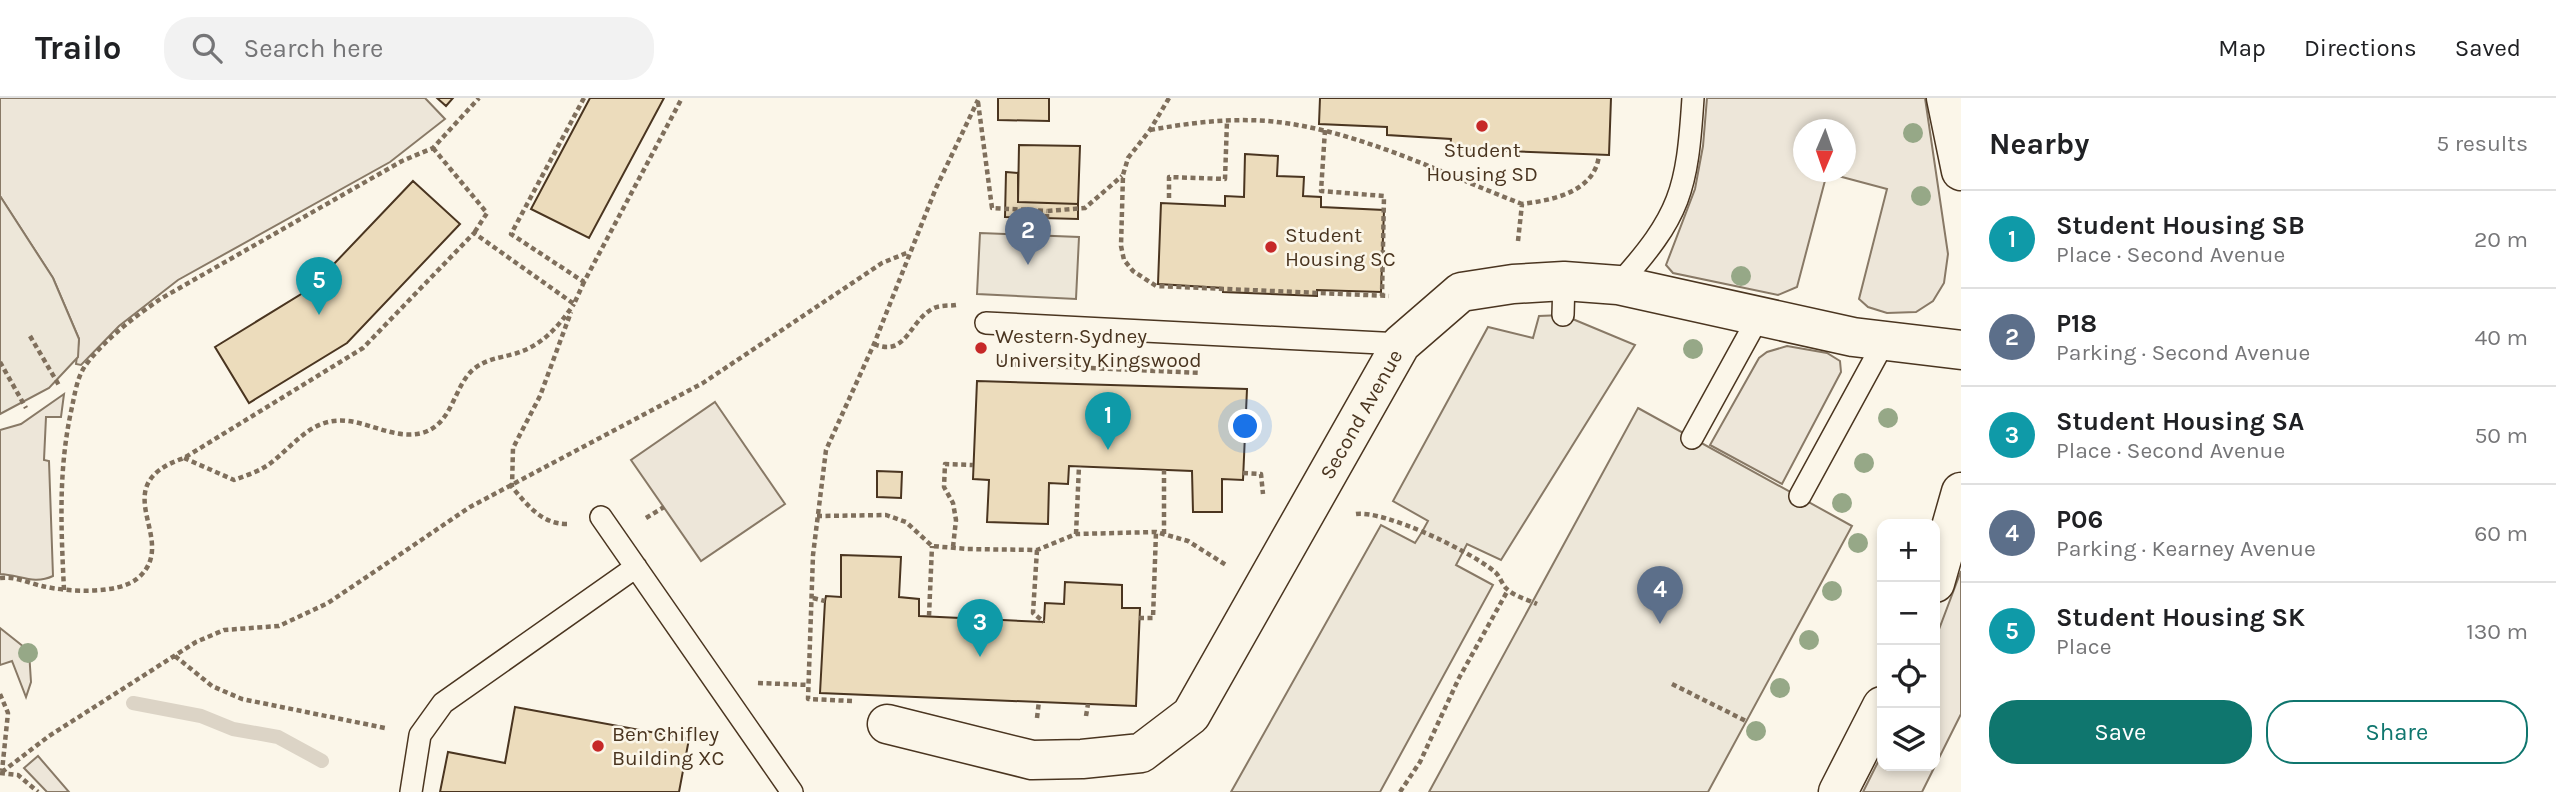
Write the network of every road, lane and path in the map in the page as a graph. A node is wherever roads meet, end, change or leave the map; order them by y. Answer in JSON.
{"nodes":[{"id":1,"x":479,"y":98,"type":"edge"},
{"id":2,"x":584,"y":98,"type":"edge"},
{"id":3,"x":682,"y":98,"type":"edge"},
{"id":4,"x":1169,"y":98,"type":"edge"},
{"id":5,"x":1693,"y":98,"type":"edge"},
{"id":6,"x":1946,"y":98,"type":"edge"},
{"id":7,"x":978,"y":99,"type":"edge"},
{"id":8,"x":1227,"y":121,"type":"junction"},
{"id":9,"x":1150,"y":130,"type":"junction"},
{"id":10,"x":1325,"y":130,"type":"junction"},
{"id":11,"x":433,"y":148,"type":"junction"},
{"id":12,"x":1599,"y":155,"type":"dead end"},
{"id":13,"x":1961,"y":171,"type":"edge"},
{"id":14,"x":1123,"y":175,"type":"junction"},
{"id":15,"x":1169,"y":198,"type":"dead end"},
{"id":16,"x":1522,"y":204,"type":"junction"},
{"id":17,"x":1047,"y":211,"type":"junction"},
{"id":18,"x":474,"y":233,"type":"junction"},
{"id":19,"x":1047,"y":236,"type":"dead end"},
{"id":20,"x":909,"y":252,"type":"junction"},
{"id":21,"x":584,"y":282,"type":"junction"},
{"id":22,"x":1513,"y":284,"type":"junction"},
{"id":23,"x":1618,"y":285,"type":"junction"},
{"id":24,"x":1382,"y":296,"type":"junction"},
{"id":25,"x":574,"y":304,"type":"junction"},
{"id":26,"x":1758,"y":318,"type":"junction"},
{"id":27,"x":986,"y":323,"type":"joint"},
{"id":28,"x":1415,"y":332,"type":"junction"},
{"id":29,"x":30,"y":336,"type":"dead end"},
{"id":30,"x":1884,"y":342,"type":"junction"},
{"id":31,"x":874,"y":344,"type":"junction"},
{"id":32,"x":1961,"y":349,"type":"edge"},
{"id":33,"x":0,"y":362,"type":"edge"},
{"id":34,"x":60,"y":387,"type":"dead end"},
{"id":35,"x":26,"y":408,"type":"dead end"},
{"id":36,"x":1692,"y":438,"type":"dead end"},
{"id":37,"x":184,"y":458,"type":"junction"},
{"id":38,"x":973,"y":465,"type":"dead end"},
{"id":39,"x":1079,"y":466,"type":"dead end"},
{"id":40,"x":1164,"y":470,"type":"dead end"},
{"id":41,"x":512,"y":487,"type":"junction"},
{"id":42,"x":1961,"y":492,"type":"edge"},
{"id":43,"x":1800,"y":496,"type":"dead end"},
{"id":44,"x":817,"y":516,"type":"junction"},
{"id":45,"x":601,"y":517,"type":"joint"},
{"id":46,"x":1294,"y":529,"type":"junction"},
{"id":47,"x":1156,"y":532,"type":"junction"},
{"id":48,"x":1076,"y":534,"type":"junction"},
{"id":49,"x":1164,"y":534,"type":"junction"},
{"id":50,"x":932,"y":546,"type":"junction"},
{"id":51,"x":953,"y":547,"type":"junction"},
{"id":52,"x":1037,"y":550,"type":"junction"},
{"id":53,"x":636,"y":567,"type":"junction"},
{"id":54,"x":0,"y":578,"type":"edge"},
{"id":55,"x":1935,"y":582,"type":"edge"},
{"id":56,"x":1262,"y":588,"type":"junction"},
{"id":57,"x":64,"y":590,"type":"junction"},
{"id":58,"x":1508,"y":590,"type":"junction"},
{"id":59,"x":813,"y":598,"type":"junction"},
{"id":60,"x":825,"y":600,"type":"dead end"},
{"id":61,"x":1536,"y":604,"type":"dead end"},
{"id":62,"x":929,"y":616,"type":"dead end"},
{"id":63,"x":1139,"y":618,"type":"dead end"},
{"id":64,"x":1044,"y":622,"type":"dead end"},
{"id":65,"x":174,"y":656,"type":"junction"},
{"id":66,"x":1672,"y":684,"type":"dead end"},
{"id":67,"x":0,"y":694,"type":"edge"},
{"id":68,"x":1881,"y":708,"type":"edge"},
{"id":69,"x":1746,"y":721,"type":"dead end"},
{"id":70,"x":887,"y":724,"type":"joint"},
{"id":71,"x":420,"y":735,"type":"junction"},
{"id":72,"x":1,"y":772,"type":"edge"},
{"id":73,"x":38,"y":792,"type":"edge"},
{"id":74,"x":411,"y":792,"type":"edge"},
{"id":75,"x":792,"y":792,"type":"edge"},
{"id":76,"x":1400,"y":792,"type":"edge"},
{"id":77,"x":1838,"y":792,"type":"edge"}],
"edges":[{"from":1,"to":11,"type":"path"},
{"from":2,"to":21,"type":"path"},
{"from":3,"to":21,"type":"path"},
{"from":4,"to":9,"type":"path"},
{"from":5,"to":23,"type":"lane"},
{"from":6,"to":13,"type":"street"},
{"from":7,"to":17,"type":"path"},
{"from":7,"to":20,"type":"path"},
{"from":8,"to":9,"type":"path"},
{"from":8,"to":10,"type":"path"},
{"from":8,"to":15,"type":"path"},
{"from":9,"to":14,"type":"path"},
{"from":10,"to":16,"type":"path"},
{"from":10,"to":24,"type":"path"},
{"from":11,"to":18,"type":"path"},
{"from":11,"to":57,"type":"path"},
{"from":12,"to":16,"type":"path"},
{"from":14,"to":17,"type":"path"},
{"from":14,"to":24,"type":"path"},
{"from":16,"to":22,"type":"path"},
{"from":17,"to":19,"type":"path"},
{"from":18,"to":25,"type":"path"},
{"from":18,"to":37,"type":"path"},
{"from":20,"to":31,"type":"path"},
{"from":20,"to":41,"type":"path"},
{"from":21,"to":25,"type":"path"},
{"from":22,"to":23,"type":"street","name":"Second Avenue"},
{"from":22,"to":28,"type":"street","name":"Second Avenue"},
{"from":23,"to":26,"type":"street","name":"Second Avenue"},
{"from":24,"to":28,"type":"path"},
{"from":25,"to":37,"type":"path"},
{"from":25,"to":41,"type":"path"},
{"from":26,"to":30,"type":"street","name":"Second Avenue"},
{"from":26,"to":36,"type":"lane"},
{"from":27,"to":28,"type":"lane"},
{"from":27,"to":31,"type":"path"},
{"from":28,"to":46,"type":"street","name":"Second Avenue"},
{"from":29,"to":34,"type":"path"},
{"from":30,"to":32,"type":"street","name":"Second Avenue"},
{"from":30,"to":43,"type":"lane"},
{"from":31,"to":44,"type":"path"},
{"from":33,"to":35,"type":"path"},
{"from":37,"to":57,"type":"path"},
{"from":38,"to":51,"type":"path"},
{"from":39,"to":48,"type":"path"},
{"from":40,"to":49,"type":"path"},
{"from":41,"to":45,"type":"path"},
{"from":41,"to":65,"type":"path"},
{"from":42,"to":55,"type":"street"},
{"from":44,"to":50,"type":"path"},
{"from":44,"to":59,"type":"path"},
{"from":45,"to":53,"type":"lane"},
{"from":46,"to":56,"type":"street","name":"Second Avenue"},
{"from":46,"to":58,"type":"path"},
{"from":47,"to":48,"type":"path"},
{"from":47,"to":49,"type":"path"},
{"from":47,"to":63,"type":"path"},
{"from":48,"to":52,"type":"path"},
{"from":49,"to":56,"type":"path"},
{"from":50,"to":51,"type":"path"},
{"from":50,"to":62,"type":"path"},
{"from":51,"to":52,"type":"path"},
{"from":52,"to":64,"type":"path"},
{"from":53,"to":71,"type":"lane"},
{"from":53,"to":75,"type":"lane"},
{"from":54,"to":57,"type":"path"},
{"from":56,"to":70,"type":"street","name":"Second Avenue"},
{"from":58,"to":61,"type":"path"},
{"from":58,"to":76,"type":"path"},
{"from":59,"to":60,"type":"path"},
{"from":59,"to":70,"type":"path"},
{"from":65,"to":71,"type":"path"},
{"from":65,"to":72,"type":"path"},
{"from":66,"to":69,"type":"path"},
{"from":67,"to":72,"type":"path"},
{"from":68,"to":77,"type":"street"},
{"from":71,"to":74,"type":"lane"},
{"from":72,"to":73,"type":"path"}]}
